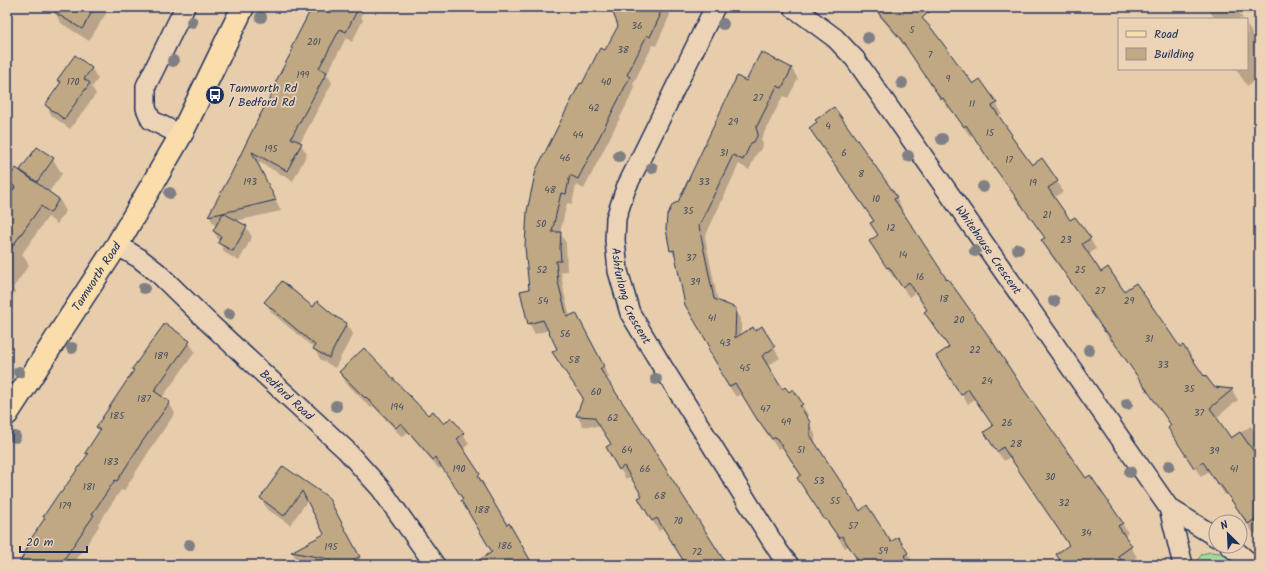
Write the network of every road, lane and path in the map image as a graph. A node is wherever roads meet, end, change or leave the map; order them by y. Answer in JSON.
{"nodes":[{"id":1,"x":185,"y":7,"type":"edge"},
{"id":2,"x":243,"y":7,"type":"edge"},
{"id":3,"x":715,"y":7,"type":"edge"},
{"id":4,"x":792,"y":7,"type":"edge"},
{"id":5,"x":181,"y":135,"type":"junction"},
{"id":6,"x":117,"y":245,"type":"junction"},
{"id":7,"x":7,"y":414,"type":"edge"},
{"id":8,"x":1169,"y":508,"type":"junction"},
{"id":9,"x":1208,"y":532,"type":"edge"},
{"id":10,"x":1239,"y":554,"type":"edge"},
{"id":11,"x":435,"y":565,"type":"edge"},
{"id":12,"x":789,"y":565,"type":"edge"},
{"id":13,"x":1183,"y":565,"type":"edge"},
{"id":14,"x":1252,"y":565,"type":"edge"}],
"edges":[{"from":1,"to":5,"type":"street"},
{"from":2,"to":5,"type":"main road","name":"Tamworth Road"},
{"from":3,"to":12,"type":"street","name":"Ashfurlong Crescent"},
{"from":4,"to":8,"type":"street","name":"Whitehouse Crescent"},
{"from":5,"to":6,"type":"main road","name":"Tamworth Road"},
{"from":6,"to":7,"type":"main road","name":"Tamworth Road"},
{"from":6,"to":11,"type":"street","name":"Bedford Road"},
{"from":8,"to":9,"type":"street","name":"Whitehouse Crescent"},
{"from":8,"to":13,"type":"street","name":"Whitehouse Crescent"},
{"from":10,"to":14,"type":"street"}]}
